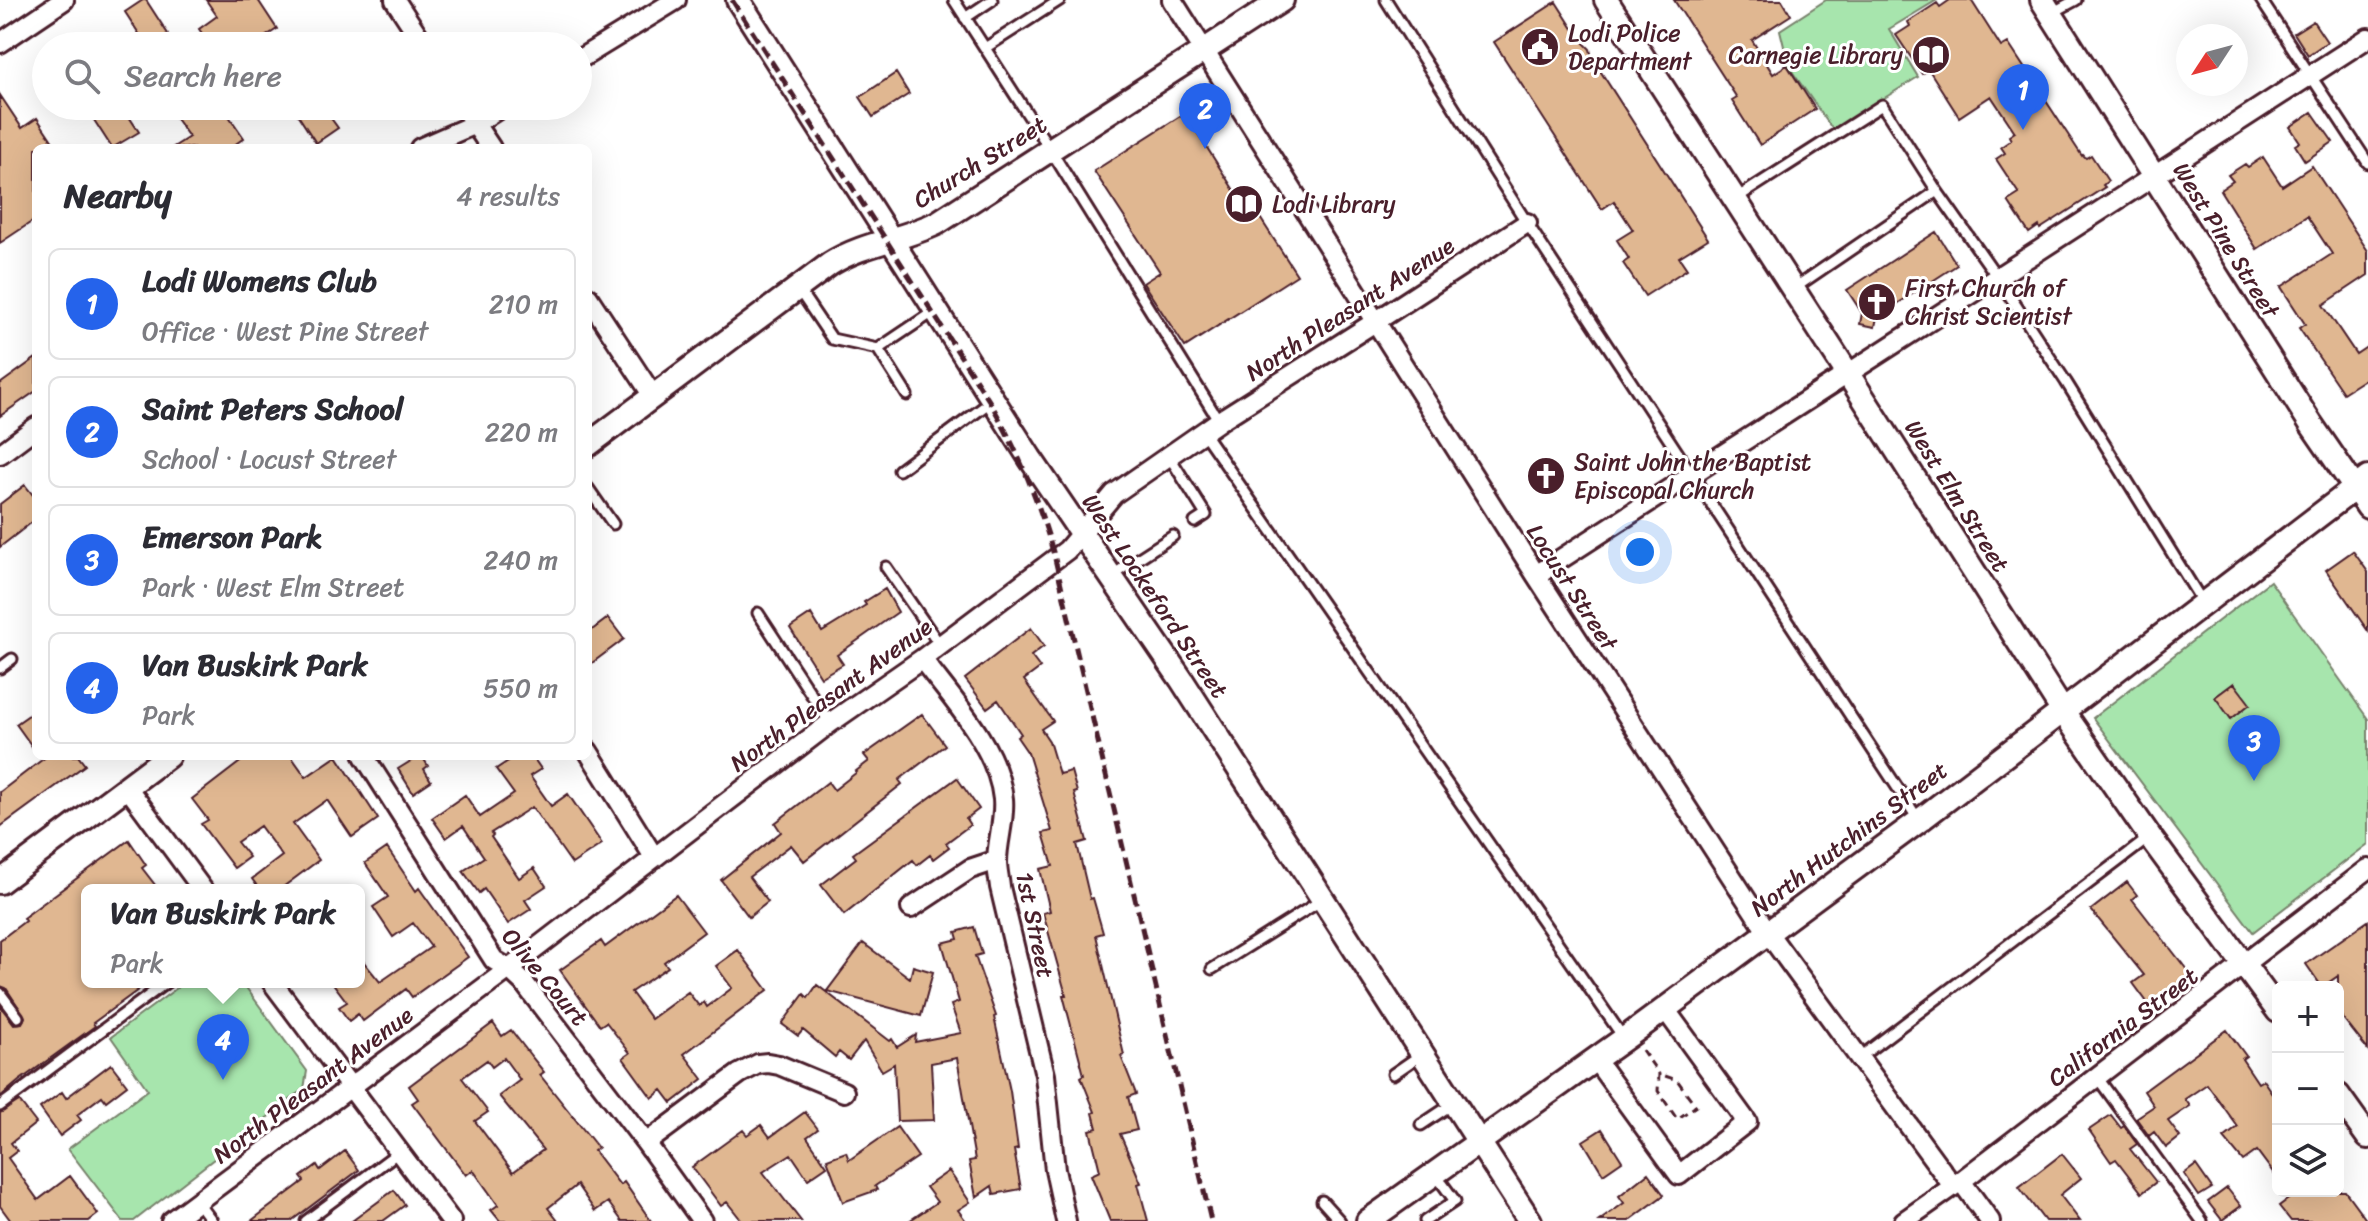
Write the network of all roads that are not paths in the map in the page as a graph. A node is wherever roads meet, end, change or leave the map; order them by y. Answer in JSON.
{"nodes":[{"id":1,"x":64,"y":0,"type":"edge"},
{"id":2,"x":395,"y":0,"type":"edge"},
{"id":3,"x":738,"y":0,"type":"edge"},
{"id":4,"x":954,"y":0,"type":"edge"},
{"id":5,"x":992,"y":0,"type":"edge"},
{"id":6,"x":1060,"y":0,"type":"edge"},
{"id":7,"x":1172,"y":0,"type":"edge"},
{"id":8,"x":1386,"y":0,"type":"edge"},
{"id":9,"x":1606,"y":0,"type":"edge"},
{"id":10,"x":2076,"y":0,"type":"edge"},
{"id":11,"x":2261,"y":0,"type":"edge"},
{"id":12,"x":669,"y":2,"type":"edge"},
{"id":13,"x":1275,"y":2,"type":"edge"},
{"id":14,"x":2046,"y":7,"type":"edge"},
{"id":15,"x":965,"y":18,"type":"junction"},
{"id":16,"x":416,"y":32,"type":"edge"},
{"id":17,"x":2368,"y":38,"type":"edge"},
{"id":18,"x":0,"y":43,"type":"edge"},
{"id":19,"x":985,"y":48,"type":"junction"},
{"id":20,"x":1204,"y":50,"type":"junction"},
{"id":21,"x":592,"y":51,"type":"edge"},
{"id":22,"x":2310,"y":76,"type":"junction"},
{"id":23,"x":472,"y":120,"type":"edge"},
{"id":24,"x":481,"y":120,"type":"edge"},
{"id":25,"x":475,"y":124,"type":"junction"},
{"id":26,"x":429,"y":144,"type":"edge"},
{"id":27,"x":488,"y":144,"type":"edge"},
{"id":28,"x":1050,"y":149,"type":"junction"},
{"id":29,"x":2368,"y":163,"type":"edge"},
{"id":30,"x":2155,"y":176,"type":"junction"},
{"id":31,"x":1937,"y":191,"type":"junction"},
{"id":32,"x":1735,"y":199,"type":"junction"},
{"id":33,"x":1527,"y":223,"type":"junction"},
{"id":34,"x":891,"y":239,"type":"junction"},
{"id":35,"x":1998,"y":278,"type":"junction"},
{"id":36,"x":798,"y":288,"type":"junction"},
{"id":37,"x":1793,"y":289,"type":"junction"},
{"id":38,"x":592,"y":303,"type":"edge"},
{"id":39,"x":936,"y":310,"type":"junction"},
{"id":40,"x":1375,"y":322,"type":"junction"},
{"id":41,"x":878,"y":349,"type":"junction"},
{"id":42,"x":1848,"y":374,"type":"junction"},
{"id":43,"x":907,"y":395,"type":"dead end"},
{"id":44,"x":653,"y":396,"type":"junction"},
{"id":45,"x":993,"y":400,"type":"junction"},
{"id":46,"x":1219,"y":421,"type":"junction"},
{"id":47,"x":32,"y":430,"type":"edge"},
{"id":48,"x":1203,"y":432,"type":"junction"},
{"id":49,"x":592,"y":442,"type":"edge"},
{"id":50,"x":0,"y":454,"type":"edge"},
{"id":51,"x":1169,"y":456,"type":"junction"},
{"id":52,"x":899,"y":470,"type":"dead end"},
{"id":53,"x":1691,"y":475,"type":"junction"},
{"id":54,"x":2361,"y":483,"type":"edge"},
{"id":55,"x":592,"y":494,"type":"edge"},
{"id":56,"x":2368,"y":507,"type":"edge"},
{"id":57,"x":1195,"y":522,"type":"dead end"},
{"id":58,"x":613,"y":524,"type":"dead end"},
{"id":59,"x":1082,"y":533,"type":"junction"},
{"id":60,"x":1173,"y":536,"type":"dead end"},
{"id":61,"x":886,"y":567,"type":"dead end"},
{"id":62,"x":1536,"y":575,"type":"junction"},
{"id":63,"x":1111,"y":576,"type":"junction"},
{"id":64,"x":2204,"y":603,"type":"junction"},
{"id":65,"x":758,"y":613,"type":"dead end"},
{"id":66,"x":940,"y":645,"type":"junction"},
{"id":67,"x":12,"y":659,"type":"dead end"},
{"id":68,"x":922,"y":659,"type":"junction"},
{"id":69,"x":0,"y":668,"type":"edge"},
{"id":70,"x":2062,"y":710,"type":"junction"},
{"id":71,"x":830,"y":723,"type":"junction"},
{"id":72,"x":592,"y":757,"type":"edge"},
{"id":73,"x":163,"y":760,"type":"edge"},
{"id":74,"x":367,"y":760,"type":"edge"},
{"id":75,"x":127,"y":787,"type":"junction"},
{"id":76,"x":1919,"y":821,"type":"junction"},
{"id":77,"x":2150,"y":837,"type":"junction"},
{"id":78,"x":654,"y":857,"type":"junction"},
{"id":79,"x":997,"y":860,"type":"junction"},
{"id":80,"x":2368,"y":869,"type":"edge"},
{"id":81,"x":0,"y":882,"type":"edge"},
{"id":82,"x":199,"y":884,"type":"edge"},
{"id":83,"x":1322,"y":900,"type":"junction"},
{"id":84,"x":911,"y":908,"type":"dead end"},
{"id":85,"x":1768,"y":933,"type":"junction"},
{"id":86,"x":2245,"y":965,"type":"junction"},
{"id":87,"x":509,"y":969,"type":"junction"},
{"id":88,"x":1212,"y":969,"type":"dead end"},
{"id":89,"x":159,"y":988,"type":"edge"},
{"id":90,"x":277,"y":988,"type":"edge"},
{"id":91,"x":0,"y":993,"type":"edge"},
{"id":92,"x":2272,"y":1003,"type":"edge"},
{"id":93,"x":1665,"y":1009,"type":"junction"},
{"id":94,"x":18,"y":1017,"type":"dead end"},
{"id":95,"x":1628,"y":1036,"type":"junction"},
{"id":96,"x":1422,"y":1054,"type":"junction"},
{"id":97,"x":1859,"y":1058,"type":"junction"},
{"id":98,"x":1595,"y":1059,"type":"junction"},
{"id":99,"x":1393,"y":1074,"type":"dead end"},
{"id":100,"x":2097,"y":1077,"type":"junction"},
{"id":101,"x":351,"y":1086,"type":"junction"},
{"id":102,"x":844,"y":1092,"type":"dead end"},
{"id":103,"x":1454,"y":1103,"type":"junction"},
{"id":104,"x":2344,"y":1103,"type":"edge"},
{"id":105,"x":0,"y":1106,"type":"edge"},
{"id":106,"x":1421,"y":1125,"type":"dead end"},
{"id":107,"x":2368,"y":1137,"type":"edge"},
{"id":108,"x":1479,"y":1141,"type":"junction"},
{"id":109,"x":646,"y":1143,"type":"junction"},
{"id":110,"x":400,"y":1151,"type":"junction"},
{"id":111,"x":1435,"y":1173,"type":"junction"},
{"id":112,"x":1957,"y":1183,"type":"junction"},
{"id":113,"x":197,"y":1201,"type":"junction"},
{"id":114,"x":1322,"y":1201,"type":"dead end"},
{"id":115,"x":1378,"y":1218,"type":"edge"},
{"id":116,"x":1524,"y":1219,"type":"edge"},
{"id":117,"x":1063,"y":1220,"type":"edge"},
{"id":118,"x":171,"y":1221,"type":"edge"},
{"id":119,"x":212,"y":1221,"type":"edge"},
{"id":120,"x":306,"y":1221,"type":"edge"},
{"id":121,"x":451,"y":1221,"type":"edge"},
{"id":122,"x":702,"y":1221,"type":"edge"},
{"id":123,"x":1340,"y":1221,"type":"edge"},
{"id":124,"x":1425,"y":1221,"type":"edge"},
{"id":125,"x":1904,"y":1221,"type":"edge"},
{"id":126,"x":1990,"y":1221,"type":"edge"},
{"id":127,"x":2202,"y":1221,"type":"edge"}],
"edges":[{"from":1,"to":18,"type":"street"},
{"from":2,"to":16,"type":"street"},
{"from":3,"to":34,"type":"street","name":"West Lockeford Street"},
{"from":4,"to":15,"type":"lane"},
{"from":5,"to":15,"type":"lane"},
{"from":6,"to":19,"type":"lane"},
{"from":7,"to":20,"type":"street","name":"Locust Street"},
{"from":8,"to":33,"type":"lane"},
{"from":9,"to":32,"type":"street","name":"West Elm Street"},
{"from":10,"to":14,"type":"lane"},
{"from":11,"to":22,"type":"lane"},
{"from":12,"to":21,"type":"street"},
{"from":13,"to":20,"type":"street","name":"Church Street"},
{"from":14,"to":30,"type":"street","name":"West Pine Street"},
{"from":15,"to":19,"type":"lane"},
{"from":17,"to":22,"type":"street"},
{"from":19,"to":28,"type":"lane"},
{"from":20,"to":28,"type":"street","name":"Church Street"},
{"from":20,"to":40,"type":"street","name":"Locust Street"},
{"from":22,"to":29,"type":"lane"},
{"from":22,"to":30,"type":"street"},
{"from":23,"to":25,"type":"street"},
{"from":24,"to":25,"type":"street"},
{"from":25,"to":26,"type":"street"},
{"from":25,"to":27,"type":"street"},
{"from":28,"to":34,"type":"street","name":"Church Street"},
{"from":28,"to":46,"type":"lane"},
{"from":30,"to":35,"type":"street"},
{"from":30,"to":54,"type":"street","name":"West Pine Street"},
{"from":31,"to":32,"type":"lane"},
{"from":31,"to":35,"type":"lane"},
{"from":31,"to":37,"type":"lane"},
{"from":32,"to":37,"type":"street","name":"West Elm Street"},
{"from":33,"to":40,"type":"street","name":"North Pleasant Avenue"},
{"from":33,"to":53,"type":"lane"},
{"from":34,"to":36,"type":"street","name":"Church Street"},
{"from":34,"to":39,"type":"street","name":"West Lockeford Street"},
{"from":35,"to":42,"type":"street"},
{"from":35,"to":64,"type":"lane"},
{"from":36,"to":41,"type":"lane"},
{"from":36,"to":44,"type":"street","name":"Church Street"},
{"from":37,"to":42,"type":"street","name":"West Elm Street"},
{"from":38,"to":44,"type":"street"},
{"from":39,"to":41,"type":"lane"},
{"from":39,"to":45,"type":"street","name":"West Lockeford Street"},
{"from":40,"to":46,"type":"street","name":"North Pleasant Avenue"},
{"from":40,"to":62,"type":"street","name":"Locust Street"},
{"from":41,"to":43,"type":"lane"},
{"from":42,"to":53,"type":"street"},
{"from":42,"to":70,"type":"street","name":"West Elm Street"},
{"from":44,"to":49,"type":"street","name":"Church Street"},
{"from":45,"to":52,"type":"lane"},
{"from":45,"to":59,"type":"street","name":"West Lockeford Street"},
{"from":46,"to":48,"type":"street","name":"North Pleasant Avenue"},
{"from":47,"to":50,"type":"street"},
{"from":48,"to":51,"type":"street","name":"North Pleasant Avenue"},
{"from":48,"to":95,"type":"lane"},
{"from":51,"to":57,"type":"lane"},
{"from":51,"to":59,"type":"street","name":"North Pleasant Avenue"},
{"from":53,"to":62,"type":"street"},
{"from":53,"to":76,"type":"lane"},
{"from":54,"to":56,"type":"street","name":"West Pine Street"},
{"from":54,"to":64,"type":"street","name":"North Hutchins Street"},
{"from":55,"to":58,"type":"lane"},
{"from":59,"to":63,"type":"street","name":"West Lockeford Street"},
{"from":59,"to":66,"type":"street","name":"North Pleasant Avenue"},
{"from":60,"to":63,"type":"lane"},
{"from":61,"to":66,"type":"lane"},
{"from":62,"to":85,"type":"street","name":"Locust Street"},
{"from":63,"to":83,"type":"street","name":"West Lockeford Street"},
{"from":64,"to":70,"type":"street","name":"North Hutchins Street"},
{"from":65,"to":71,"type":"lane"},
{"from":66,"to":68,"type":"street","name":"North Pleasant Avenue"},
{"from":67,"to":69,"type":"lane"},
{"from":68,"to":71,"type":"street","name":"North Pleasant Avenue"},
{"from":68,"to":79,"type":"street","name":"1st Street"},
{"from":70,"to":76,"type":"street","name":"North Hutchins Street"},
{"from":70,"to":77,"type":"street","name":"West Elm Street"},
{"from":71,"to":78,"type":"street","name":"North Pleasant Avenue"},
{"from":72,"to":78,"type":"street"},
{"from":73,"to":75,"type":"street"},
{"from":74,"to":87,"type":"street","name":"Olive Court"},
{"from":75,"to":81,"type":"street"},
{"from":75,"to":82,"type":"street"},
{"from":76,"to":85,"type":"street","name":"North Hutchins Street"},
{"from":77,"to":86,"type":"street","name":"West Elm Street"},
{"from":77,"to":97,"type":"lane"},
{"from":78,"to":87,"type":"street","name":"North Pleasant Avenue"},
{"from":79,"to":84,"type":"street"},
{"from":79,"to":117,"type":"street","name":"1st Street"},
{"from":80,"to":86,"type":"street","name":"California Street"},
{"from":83,"to":88,"type":"lane"},
{"from":83,"to":96,"type":"street","name":"West Lockeford Street"},
{"from":85,"to":93,"type":"street","name":"North Hutchins Street"},
{"from":85,"to":97,"type":"street","name":"Locust Street"},
{"from":86,"to":92,"type":"street","name":"West Elm Street"},
{"from":86,"to":100,"type":"street","name":"California Street"},
{"from":87,"to":101,"type":"street","name":"North Pleasant Avenue"},
{"from":87,"to":109,"type":"street","name":"Olive Court"},
{"from":89,"to":105,"type":"lane"},
{"from":90,"to":101,"type":"street"},
{"from":91,"to":94,"type":"lane"},
{"from":93,"to":95,"type":"street","name":"North Hutchins Street"},
{"from":93,"to":98,"type":"street"},
{"from":95,"to":98,"type":"street","name":"North Hutchins Street"},
{"from":96,"to":99,"type":"lane"},
{"from":96,"to":103,"type":"street","name":"West Lockeford Street"},
{"from":97,"to":112,"type":"street","name":"Locust Street"},
{"from":98,"to":108,"type":"street","name":"North Hutchins Street"},
{"from":100,"to":112,"type":"street","name":"California Street"},
{"from":100,"to":127,"type":"lane"},
{"from":101,"to":110,"type":"street"},
{"from":101,"to":113,"type":"street","name":"North Pleasant Avenue"},
{"from":102,"to":109,"type":"street"},
{"from":103,"to":106,"type":"lane"},
{"from":103,"to":108,"type":"street","name":"West Lockeford Street"},
{"from":104,"to":107,"type":"street"},
{"from":108,"to":111,"type":"street","name":"North Hutchins Street"},
{"from":108,"to":116,"type":"street","name":"West Lockeford Street"},
{"from":109,"to":122,"type":"street","name":"Olive Court"},
{"from":110,"to":120,"type":"lane"},
{"from":110,"to":121,"type":"street"},
{"from":111,"to":115,"type":"street","name":"North Hutchins Street"},
{"from":111,"to":124,"type":"lane"},
{"from":112,"to":125,"type":"street","name":"California Street"},
{"from":112,"to":126,"type":"street","name":"Locust Street"},
{"from":113,"to":118,"type":"street","name":"North Pleasant Avenue"},
{"from":113,"to":119,"type":"lane"},
{"from":114,"to":123,"type":"lane"}]}
